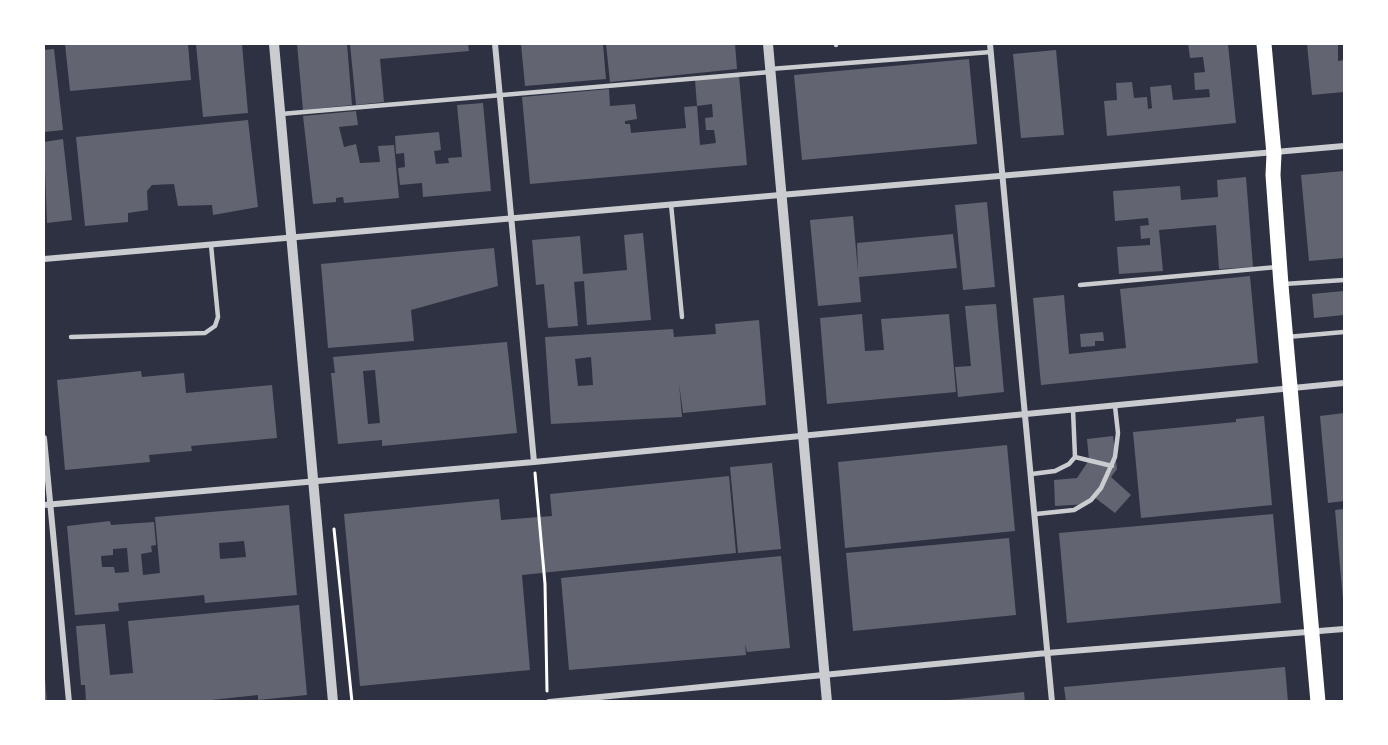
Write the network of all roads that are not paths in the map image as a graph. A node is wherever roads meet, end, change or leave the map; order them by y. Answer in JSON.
{"nodes":[{"id":1,"x":274,"y":44,"type":"edge"},
{"id":2,"x":495,"y":44,"type":"edge"},
{"id":3,"x":768,"y":44,"type":"edge"},
{"id":4,"x":990,"y":44,"type":"edge"},
{"id":5,"x":1264,"y":44,"type":"edge"},
{"id":6,"x":991,"y":52,"type":"junction"},
{"id":7,"x":770,"y":71,"type":"junction"},
{"id":8,"x":499,"y":96,"type":"junction"},
{"id":9,"x":280,"y":114,"type":"junction"},
{"id":10,"x":1344,"y":146,"type":"edge"},
{"id":11,"x":1274,"y":154,"type":"junction"},
{"id":12,"x":1003,"y":177,"type":"junction"},
{"id":13,"x":782,"y":195,"type":"junction"},
{"id":14,"x":671,"y":204,"type":"junction"},
{"id":15,"x":511,"y":218,"type":"junction"},
{"id":16,"x":292,"y":236,"type":"junction"},
{"id":17,"x":211,"y":244,"type":"junction"},
{"id":18,"x":44,"y":259,"type":"edge"},
{"id":19,"x":1280,"y":266,"type":"junction"},
{"id":20,"x":1344,"y":280,"type":"edge"},
{"id":21,"x":1080,"y":285,"type":"dead end"},
{"id":22,"x":1281,"y":285,"type":"junction"},
{"id":23,"x":682,"y":317,"type":"dead end"},
{"id":24,"x":1344,"y":332,"type":"edge"},
{"id":25,"x":70,"y":337,"type":"dead end"},
{"id":26,"x":1286,"y":337,"type":"junction"},
{"id":27,"x":1344,"y":383,"type":"edge"},
{"id":28,"x":1290,"y":389,"type":"junction"},
{"id":29,"x":1115,"y":406,"type":"junction"},
{"id":30,"x":1073,"y":410,"type":"junction"},
{"id":31,"x":1027,"y":414,"type":"junction"},
{"id":32,"x":804,"y":436,"type":"junction"},
{"id":33,"x":44,"y":438,"type":"edge"},
{"id":34,"x":1075,"y":457,"type":"junction"},
{"id":35,"x":534,"y":462,"type":"junction"},
{"id":36,"x":1112,"y":466,"type":"junction"},
{"id":37,"x":1032,"y":474,"type":"junction"},
{"id":38,"x":312,"y":482,"type":"junction"},
{"id":39,"x":47,"y":505,"type":"edge"},
{"id":40,"x":1036,"y":514,"type":"junction"},
{"id":41,"x":1344,"y":629,"type":"edge"},
{"id":42,"x":1311,"y":632,"type":"junction"},
{"id":43,"x":1047,"y":653,"type":"junction"},
{"id":44,"x":825,"y":675,"type":"junction"},
{"id":45,"x":69,"y":702,"type":"edge"},
{"id":46,"x":333,"y":702,"type":"edge"},
{"id":47,"x":548,"y":702,"type":"edge"},
{"id":48,"x":827,"y":702,"type":"edge"},
{"id":49,"x":1052,"y":702,"type":"edge"},
{"id":50,"x":1318,"y":702,"type":"edge"}],
"edges":[{"from":1,"to":9,"type":"street"},
{"from":2,"to":8,"type":"street"},
{"from":3,"to":7,"type":"street"},
{"from":4,"to":6,"type":"street"},
{"from":5,"to":11,"type":"main road"},
{"from":6,"to":7,"type":"lane"},
{"from":6,"to":12,"type":"street"},
{"from":7,"to":8,"type":"lane"},
{"from":7,"to":13,"type":"street"},
{"from":8,"to":9,"type":"lane"},
{"from":8,"to":15,"type":"street"},
{"from":9,"to":16,"type":"street"},
{"from":10,"to":11,"type":"street"},
{"from":11,"to":12,"type":"street"},
{"from":11,"to":19,"type":"main road"},
{"from":12,"to":13,"type":"street"},
{"from":12,"to":31,"type":"street"},
{"from":13,"to":14,"type":"street"},
{"from":13,"to":32,"type":"street"},
{"from":14,"to":15,"type":"street"},
{"from":14,"to":23,"type":"lane"},
{"from":15,"to":16,"type":"street"},
{"from":15,"to":35,"type":"street"},
{"from":16,"to":17,"type":"street"},
{"from":16,"to":38,"type":"street"},
{"from":17,"to":18,"type":"street"},
{"from":17,"to":25,"type":"lane"},
{"from":19,"to":21,"type":"lane"},
{"from":19,"to":22,"type":"main road"},
{"from":20,"to":22,"type":"lane"},
{"from":22,"to":26,"type":"main road"},
{"from":24,"to":26,"type":"lane"},
{"from":26,"to":28,"type":"main road"},
{"from":27,"to":28,"type":"street"},
{"from":28,"to":29,"type":"street"},
{"from":28,"to":42,"type":"main road"},
{"from":29,"to":30,"type":"street"},
{"from":29,"to":36,"type":"lane"},
{"from":30,"to":31,"type":"street"},
{"from":30,"to":34,"type":"lane"},
{"from":31,"to":32,"type":"street"},
{"from":31,"to":37,"type":"street"},
{"from":32,"to":35,"type":"street"},
{"from":32,"to":44,"type":"street"},
{"from":33,"to":39,"type":"street"},
{"from":34,"to":36,"type":"lane"},
{"from":34,"to":37,"type":"lane"},
{"from":35,"to":38,"type":"street"},
{"from":36,"to":40,"type":"lane"},
{"from":37,"to":40,"type":"street"},
{"from":38,"to":39,"type":"street"},
{"from":38,"to":46,"type":"street"},
{"from":39,"to":45,"type":"street"},
{"from":40,"to":43,"type":"street"},
{"from":41,"to":42,"type":"street"},
{"from":42,"to":43,"type":"street"},
{"from":42,"to":50,"type":"main road"},
{"from":43,"to":44,"type":"street"},
{"from":43,"to":49,"type":"street"},
{"from":44,"to":47,"type":"street"},
{"from":44,"to":48,"type":"street"}]}
